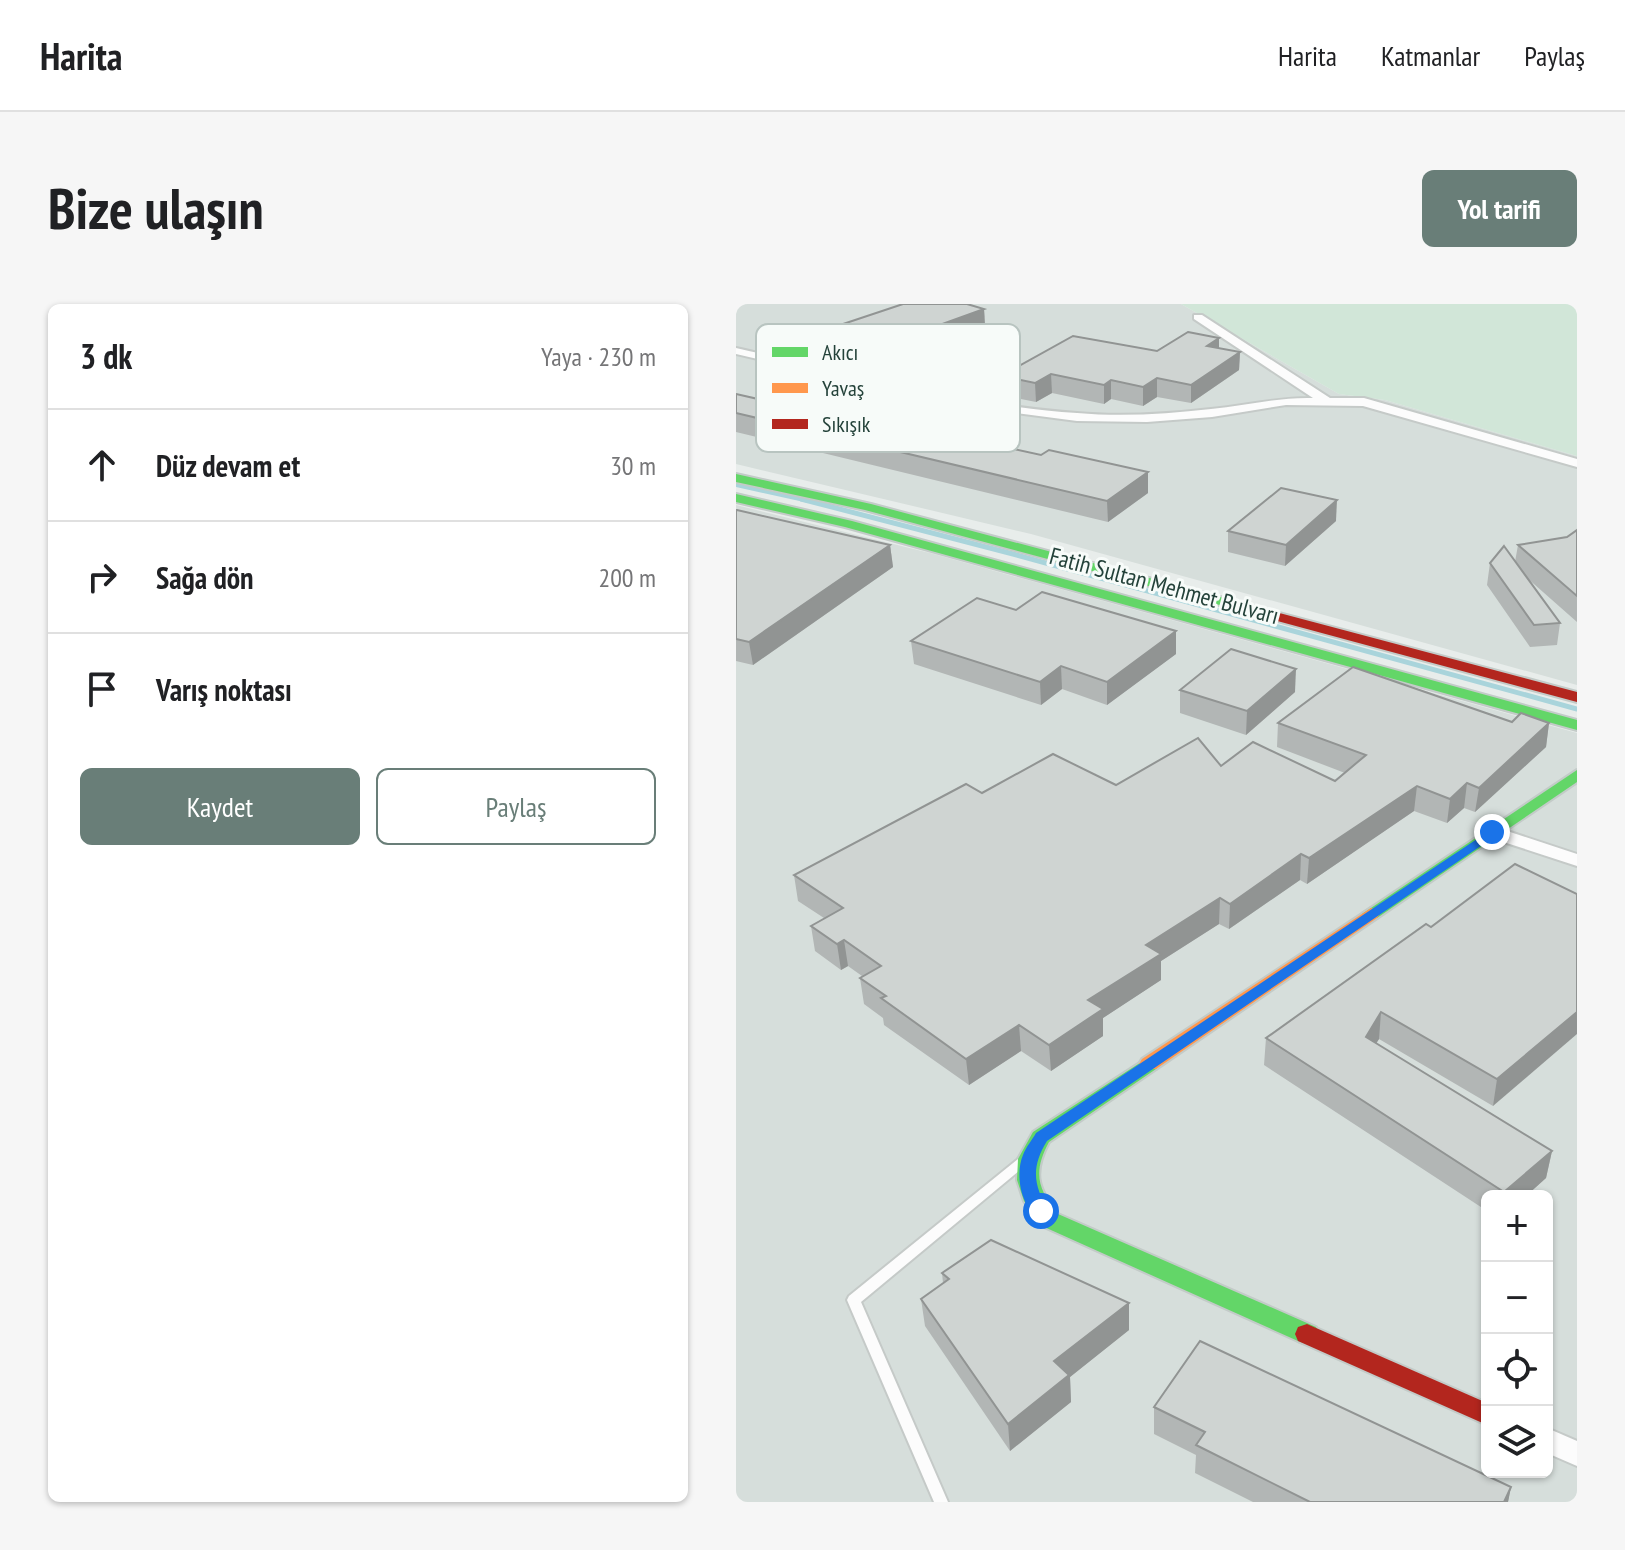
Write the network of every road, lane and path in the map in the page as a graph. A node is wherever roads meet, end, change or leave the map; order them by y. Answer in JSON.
{"nodes":[{"id":1,"x":1198,"y":317,"type":"dead end"},
{"id":2,"x":736,"y":351,"type":"edge"},
{"id":3,"x":756,"y":355,"type":"edge"},
{"id":4,"x":1325,"y":400,"type":"junction"},
{"id":5,"x":1020,"y":410,"type":"edge"},
{"id":6,"x":1577,"y":463,"type":"edge"},
{"id":7,"x":736,"y":478,"type":"edge"},
{"id":8,"x":736,"y":498,"type":"edge"},
{"id":9,"x":1577,"y":697,"type":"edge"},
{"id":10,"x":1577,"y":725,"type":"edge"},
{"id":11,"x":1577,"y":775,"type":"edge"},
{"id":12,"x":1492,"y":832,"type":"junction"},
{"id":13,"x":1577,"y":860,"type":"edge"},
{"id":14,"x":1029,"y":1157,"type":"junction"},
{"id":15,"x":1481,"y":1411,"type":"edge"},
{"id":16,"x":1553,"y":1443,"type":"edge"},
{"id":17,"x":1577,"y":1454,"type":"edge"},
{"id":18,"x":941,"y":1502,"type":"edge"}],
"edges":[{"from":1,"to":4,"type":"street"},
{"from":2,"to":3,"type":"street"},
{"from":4,"to":5,"type":"street"},
{"from":4,"to":6,"type":"street"},
{"from":7,"to":9,"type":"main road","name":"Fatih Sultan Mehmet Bulvarı"},
{"from":8,"to":10,"type":"main road","name":"Fatih Sultan Mehmet Bulvarı"},
{"from":11,"to":12,"type":"main road"},
{"from":12,"to":13,"type":"street"},
{"from":12,"to":14,"type":"main road"},
{"from":14,"to":15,"type":"main road"},
{"from":14,"to":18,"type":"lane"},
{"from":16,"to":17,"type":"street"}]}
